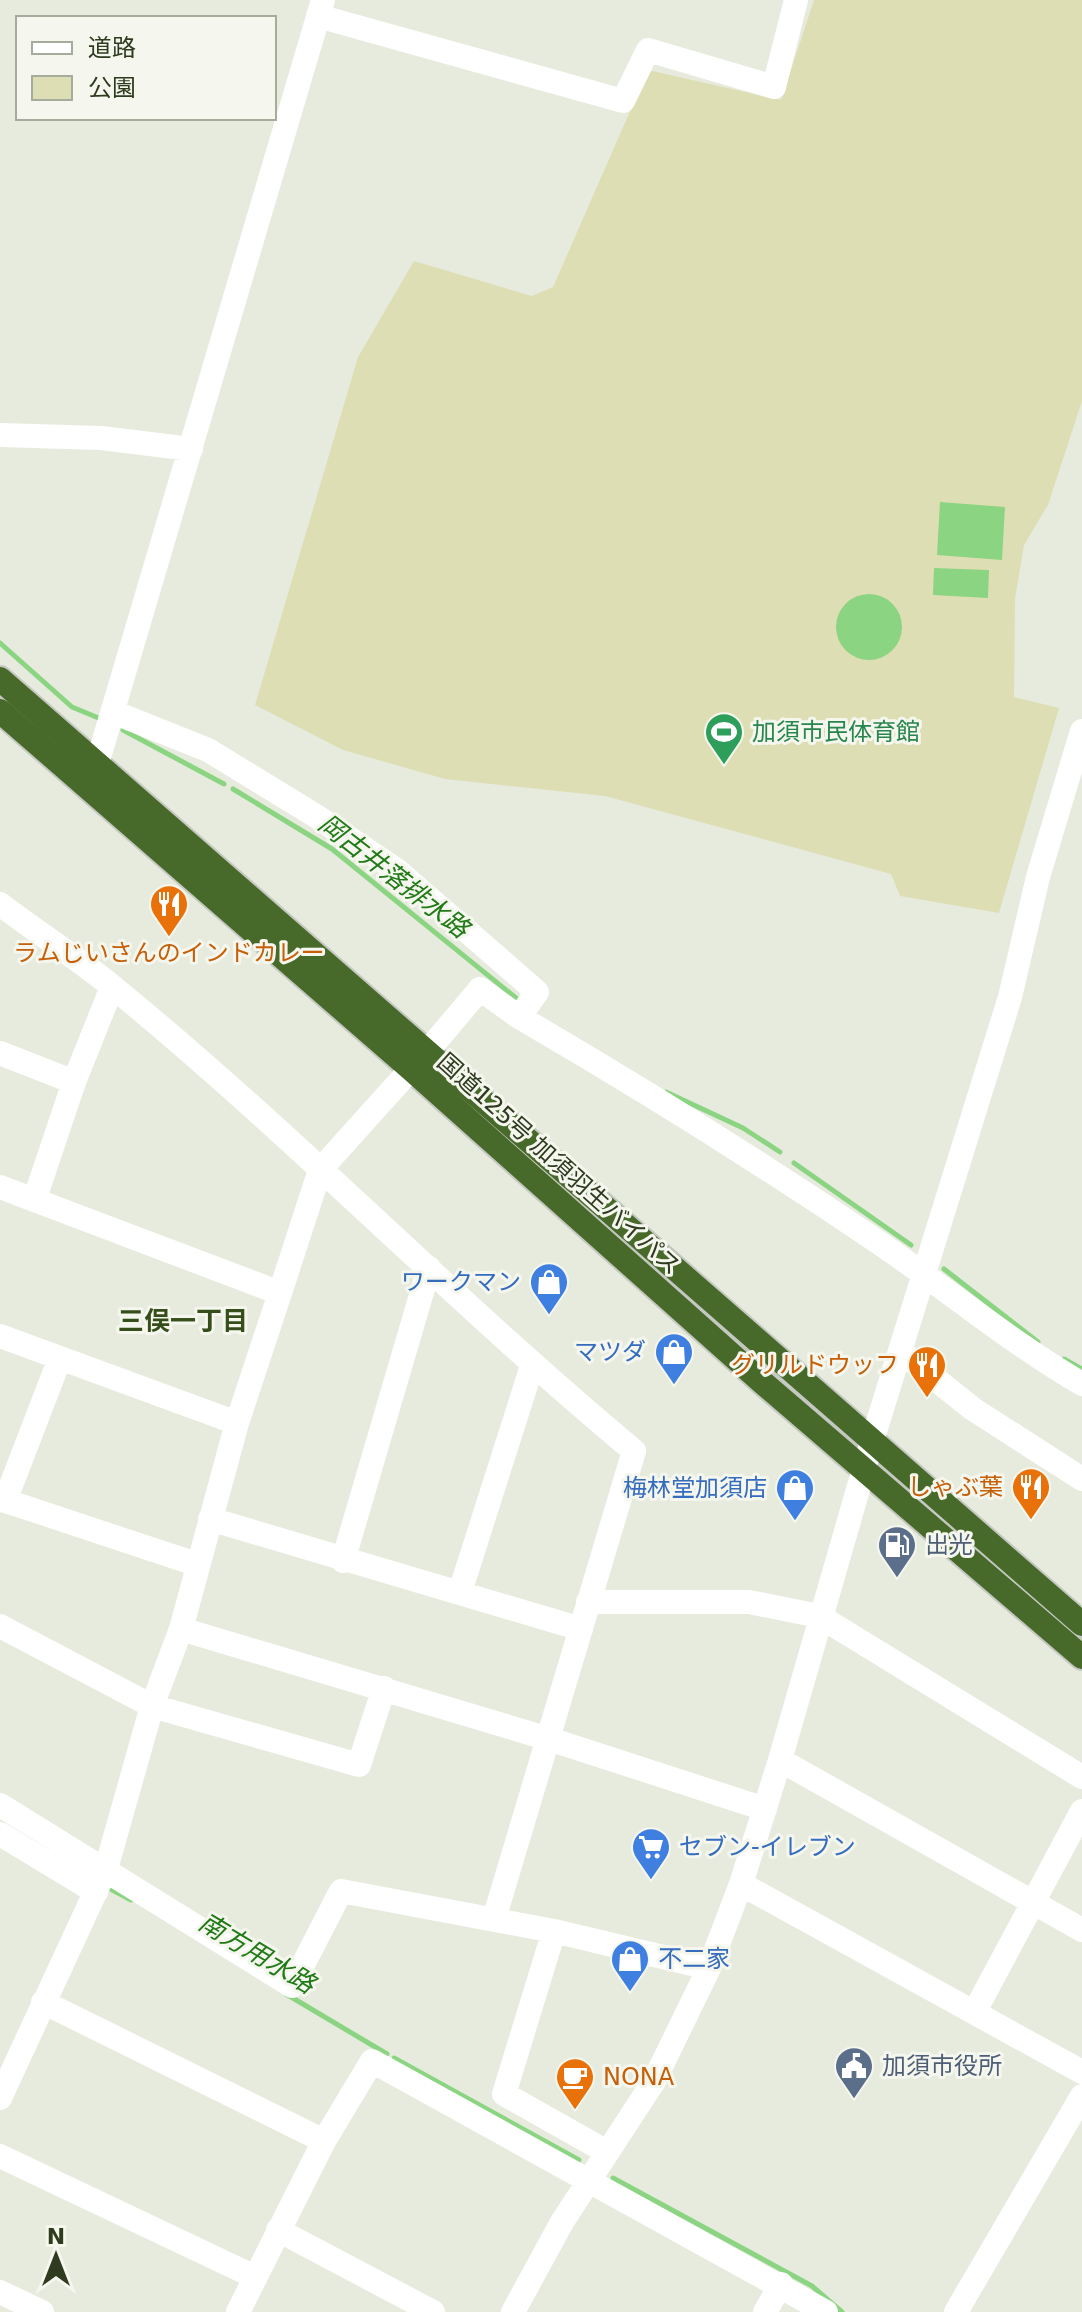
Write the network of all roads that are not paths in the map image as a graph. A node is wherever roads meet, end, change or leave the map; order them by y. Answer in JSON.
{"nodes":[{"id":1,"x":796,"y":0,"type":"edge"},
{"id":2,"x":320,"y":8,"type":"edge"},
{"id":3,"x":0,"y":435,"type":"edge"},
{"id":4,"x":191,"y":449,"type":"junction"},
{"id":5,"x":0,"y":679,"type":"edge"},
{"id":6,"x":0,"y":711,"type":"edge"},
{"id":7,"x":111,"y":720,"type":"junction"},
{"id":8,"x":1080,"y":741,"type":"edge"},
{"id":9,"x":97,"y":764,"type":"junction"},
{"id":10,"x":0,"y":904,"type":"edge"},
{"id":11,"x":112,"y":987,"type":"junction"},
{"id":12,"x":525,"y":1008,"type":"junction"},
{"id":13,"x":0,"y":1053,"type":"edge"},
{"id":14,"x":418,"y":1061,"type":"junction"},
{"id":15,"x":74,"y":1082,"type":"junction"},
{"id":16,"x":320,"y":1170,"type":"junction"},
{"id":17,"x":0,"y":1187,"type":"edge"},
{"id":18,"x":35,"y":1198,"type":"junction"},
{"id":19,"x":927,"y":1263,"type":"junction"},
{"id":20,"x":429,"y":1268,"type":"junction"},
{"id":21,"x":280,"y":1293,"type":"junction"},
{"id":22,"x":0,"y":1336,"type":"edge"},
{"id":23,"x":900,"y":1351,"type":"junction"},
{"id":24,"x":60,"y":1358,"type":"junction"},
{"id":25,"x":532,"y":1366,"type":"junction"},
{"id":26,"x":1082,"y":1384,"type":"edge"},
{"id":27,"x":237,"y":1423,"type":"junction"},
{"id":28,"x":872,"y":1441,"type":"junction"},
{"id":29,"x":863,"y":1469,"type":"junction"},
{"id":30,"x":1082,"y":1479,"type":"edge"},
{"id":31,"x":2,"y":1500,"type":"edge"},
{"id":32,"x":210,"y":1519,"type":"junction"},
{"id":33,"x":343,"y":1561,"type":"junction"},
{"id":34,"x":196,"y":1564,"type":"junction"},
{"id":35,"x":460,"y":1592,"type":"junction"},
{"id":36,"x":588,"y":1602,"type":"junction"},
{"id":37,"x":819,"y":1616,"type":"junction"},
{"id":38,"x":1082,"y":1624,"type":"edge"},
{"id":39,"x":0,"y":1626,"type":"edge"},
{"id":40,"x":181,"y":1629,"type":"junction"},
{"id":41,"x":581,"y":1629,"type":"junction"},
{"id":42,"x":1082,"y":1657,"type":"edge"},
{"id":43,"x":384,"y":1688,"type":"junction"},
{"id":44,"x":152,"y":1706,"type":"junction"},
{"id":45,"x":549,"y":1739,"type":"junction"},
{"id":46,"x":780,"y":1760,"type":"junction"},
{"id":47,"x":1082,"y":1777,"type":"edge"},
{"id":48,"x":0,"y":1805,"type":"edge"},
{"id":49,"x":765,"y":1809,"type":"junction"},
{"id":50,"x":1082,"y":1811,"type":"edge"},
{"id":51,"x":0,"y":1834,"type":"edge"},
{"id":52,"x":101,"y":1880,"type":"junction"},
{"id":53,"x":741,"y":1884,"type":"junction"},
{"id":54,"x":1034,"y":1905,"type":"junction"},
{"id":55,"x":494,"y":1919,"type":"junction"},
{"id":56,"x":1082,"y":1930,"type":"edge"},
{"id":57,"x":554,"y":1931,"type":"junction"},
{"id":58,"x":709,"y":1968,"type":"junction"},
{"id":59,"x":43,"y":2002,"type":"junction"},
{"id":60,"x":975,"y":2011,"type":"junction"},
{"id":61,"x":6,"y":2065,"type":"edge"},
{"id":62,"x":1082,"y":2072,"type":"edge"},
{"id":63,"x":1082,"y":2096,"type":"edge"},
{"id":64,"x":0,"y":2098,"type":"edge"},
{"id":65,"x":324,"y":2141,"type":"junction"},
{"id":66,"x":607,"y":2152,"type":"junction"},
{"id":67,"x":0,"y":2156,"type":"edge"},
{"id":68,"x":589,"y":2182,"type":"junction"},
{"id":69,"x":278,"y":2230,"type":"junction"},
{"id":70,"x":253,"y":2276,"type":"junction"},
{"id":71,"x":781,"y":2284,"type":"junction"},
{"id":72,"x":0,"y":2292,"type":"edge"},
{"id":73,"x":42,"y":2312,"type":"edge"},
{"id":74,"x":238,"y":2312,"type":"edge"},
{"id":75,"x":433,"y":2312,"type":"edge"},
{"id":76,"x":513,"y":2312,"type":"edge"},
{"id":77,"x":765,"y":2312,"type":"edge"},
{"id":78,"x":826,"y":2312,"type":"edge"},
{"id":79,"x":956,"y":2312,"type":"edge"}],
"edges":[{"from":1,"to":2,"type":"street"},
{"from":2,"to":4,"type":"street"},
{"from":3,"to":4,"type":"street"},
{"from":4,"to":7,"type":"street"},
{"from":5,"to":9,"type":"highway","name":"国道125号 加須羽生バイパス"},
{"from":6,"to":14,"type":"highway","name":"国道125号 加須羽生バイパス"},
{"from":7,"to":9,"type":"street"},
{"from":7,"to":12,"type":"street"},
{"from":8,"to":19,"type":"street"},
{"from":9,"to":14,"type":"highway","name":"国道125号 加須羽生バイパス"},
{"from":10,"to":11,"type":"street"},
{"from":11,"to":15,"type":"street"},
{"from":11,"to":16,"type":"street"},
{"from":12,"to":14,"type":"street"},
{"from":12,"to":19,"type":"street"},
{"from":13,"to":15,"type":"street"},
{"from":14,"to":16,"type":"street"},
{"from":14,"to":28,"type":"highway","name":"国道125号 加須羽生バイパス"},
{"from":14,"to":29,"type":"highway","name":"国道125号 加須羽生バイパス"},
{"from":15,"to":18,"type":"street"},
{"from":16,"to":20,"type":"street"},
{"from":16,"to":21,"type":"street"},
{"from":17,"to":18,"type":"street"},
{"from":18,"to":21,"type":"street"},
{"from":19,"to":23,"type":"street"},
{"from":19,"to":26,"type":"street"},
{"from":20,"to":25,"type":"street"},
{"from":20,"to":33,"type":"street"},
{"from":21,"to":27,"type":"street"},
{"from":22,"to":24,"type":"street"},
{"from":23,"to":28,"type":"street"},
{"from":23,"to":30,"type":"street"},
{"from":24,"to":27,"type":"street"},
{"from":24,"to":31,"type":"street"},
{"from":25,"to":35,"type":"street"},
{"from":25,"to":36,"type":"street"},
{"from":27,"to":32,"type":"street"},
{"from":28,"to":29,"type":"street"},
{"from":28,"to":38,"type":"highway","name":"国道125号 加須羽生バイパス"},
{"from":29,"to":37,"type":"street"},
{"from":29,"to":42,"type":"highway","name":"国道125号 加須羽生バイパス"},
{"from":31,"to":34,"type":"street"},
{"from":32,"to":33,"type":"street"},
{"from":32,"to":34,"type":"street"},
{"from":33,"to":35,"type":"street"},
{"from":34,"to":40,"type":"street"},
{"from":35,"to":41,"type":"street"},
{"from":36,"to":37,"type":"street"},
{"from":36,"to":41,"type":"street"},
{"from":37,"to":46,"type":"street"},
{"from":37,"to":47,"type":"street"},
{"from":39,"to":44,"type":"street"},
{"from":40,"to":43,"type":"street"},
{"from":40,"to":44,"type":"street"},
{"from":41,"to":45,"type":"street"},
{"from":43,"to":44,"type":"street"},
{"from":43,"to":45,"type":"street"},
{"from":44,"to":52,"type":"street"},
{"from":45,"to":49,"type":"street"},
{"from":45,"to":55,"type":"street"},
{"from":46,"to":49,"type":"street"},
{"from":46,"to":54,"type":"street"},
{"from":48,"to":52,"type":"street"},
{"from":49,"to":53,"type":"street"},
{"from":50,"to":54,"type":"street"},
{"from":51,"to":52,"type":"street"},
{"from":52,"to":55,"type":"street"},
{"from":52,"to":59,"type":"street"},
{"from":53,"to":58,"type":"street"},
{"from":53,"to":60,"type":"street"},
{"from":54,"to":56,"type":"street"},
{"from":54,"to":60,"type":"street"},
{"from":55,"to":57,"type":"street"},
{"from":57,"to":58,"type":"street"},
{"from":57,"to":66,"type":"street"},
{"from":58,"to":66,"type":"street"},
{"from":59,"to":61,"type":"street"},
{"from":59,"to":65,"type":"street"},
{"from":60,"to":62,"type":"street"},
{"from":61,"to":64,"type":"street"},
{"from":63,"to":79,"type":"street"},
{"from":65,"to":68,"type":"street"},
{"from":65,"to":69,"type":"street"},
{"from":66,"to":68,"type":"street"},
{"from":67,"to":70,"type":"street"},
{"from":68,"to":71,"type":"street"},
{"from":68,"to":76,"type":"street"},
{"from":69,"to":70,"type":"street"},
{"from":69,"to":75,"type":"street"},
{"from":70,"to":74,"type":"street"},
{"from":71,"to":77,"type":"street"},
{"from":71,"to":78,"type":"street"},
{"from":72,"to":73,"type":"street"}]}
